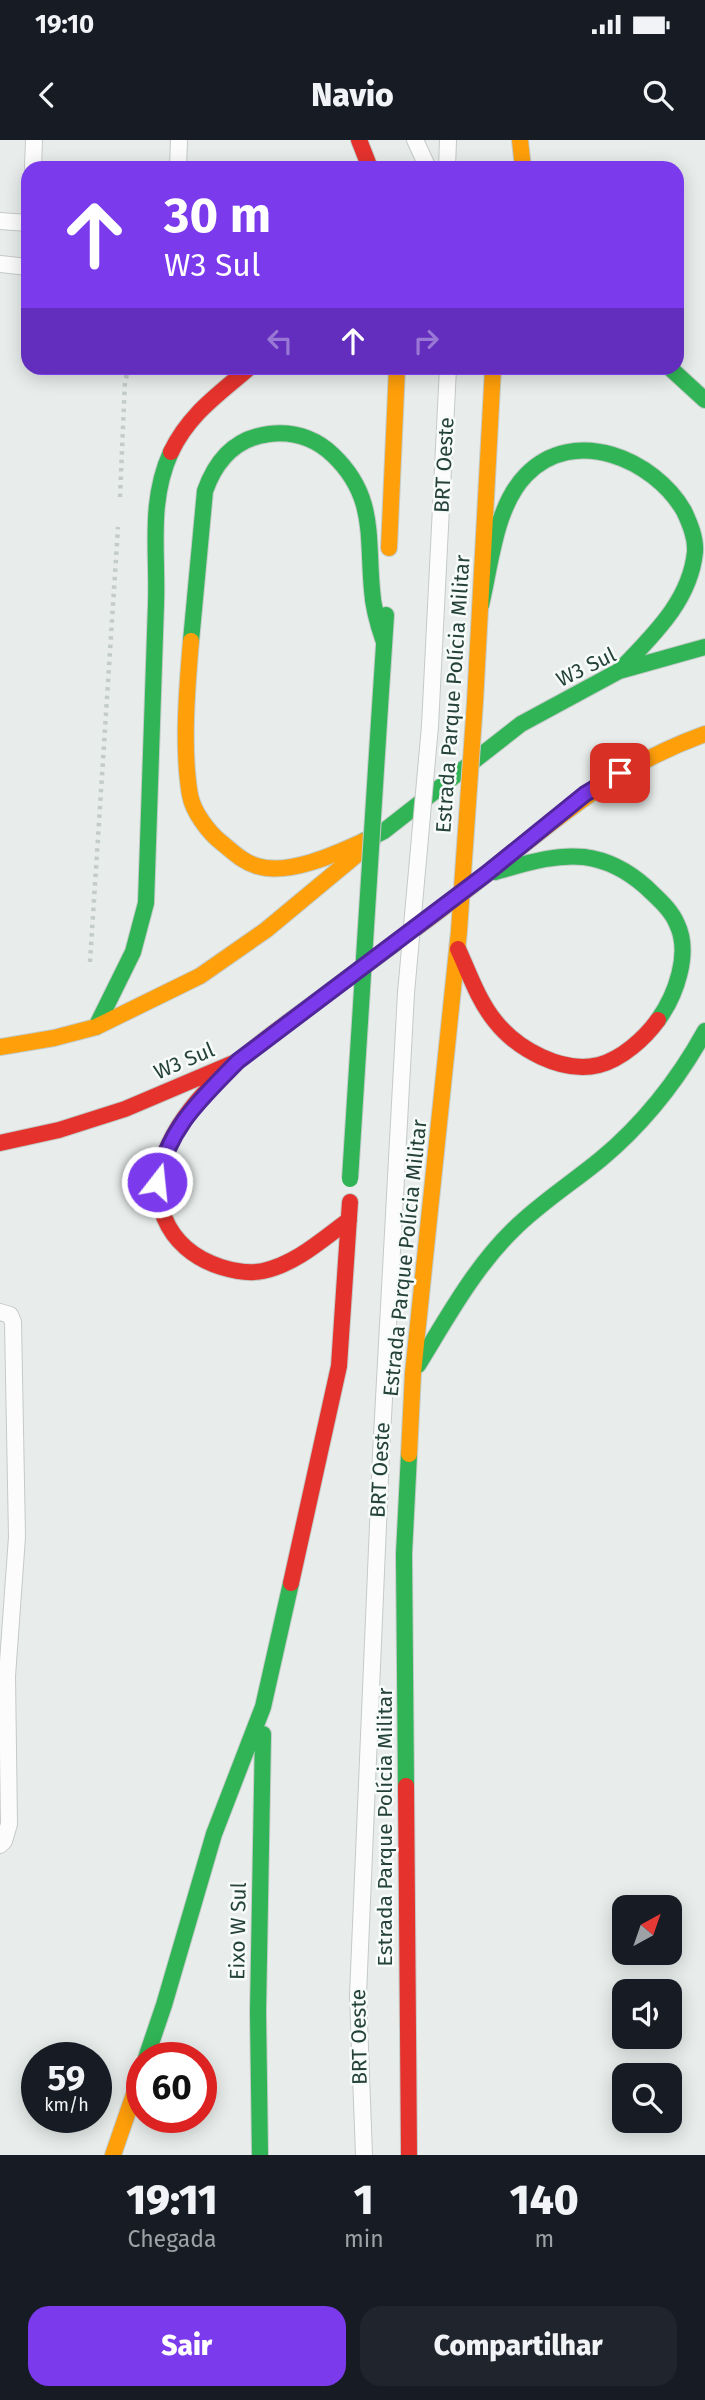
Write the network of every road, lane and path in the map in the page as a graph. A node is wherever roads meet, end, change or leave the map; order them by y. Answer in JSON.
{"nodes":[{"id":1,"x":34,"y":140,"type":"edge"},
{"id":2,"x":179,"y":140,"type":"edge"},
{"id":3,"x":359,"y":140,"type":"edge"},
{"id":4,"x":415,"y":140,"type":"edge"},
{"id":5,"x":448,"y":140,"type":"edge"},
{"id":6,"x":520,"y":140,"type":"edge"},
{"id":7,"x":33,"y":161,"type":"edge"},
{"id":8,"x":178,"y":161,"type":"edge"},
{"id":9,"x":367,"y":161,"type":"edge"},
{"id":10,"x":425,"y":161,"type":"edge"},
{"id":11,"x":447,"y":161,"type":"edge"},
{"id":12,"x":522,"y":161,"type":"edge"},
{"id":13,"x":0,"y":221,"type":"edge"},
{"id":14,"x":21,"y":222,"type":"edge"},
{"id":15,"x":0,"y":264,"type":"edge"},
{"id":16,"x":21,"y":266,"type":"edge"},
{"id":17,"x":127,"y":375,"type":"edge"},
{"id":18,"x":241,"y":375,"type":"edge"},
{"id":19,"x":397,"y":375,"type":"edge"},
{"id":20,"x":448,"y":375,"type":"edge"},
{"id":21,"x":493,"y":375,"type":"edge"},
{"id":22,"x":678,"y":375,"type":"edge"},
{"id":23,"x":705,"y":400,"type":"edge"},
{"id":24,"x":120,"y":504,"type":"dead end"},
{"id":25,"x":119,"y":517,"type":"dead end"},
{"id":26,"x":481,"y":605,"type":"junction"},
{"id":27,"x":384,"y":642,"type":"junction"},
{"id":28,"x":705,"y":647,"type":"edge"},
{"id":29,"x":619,"y":671,"type":"junction"},
{"id":30,"x":705,"y":734,"type":"edge"},
{"id":31,"x":384,"y":831,"type":"junction"},
{"id":32,"x":486,"y":874,"type":"junction"},
{"id":33,"x":458,"y":939,"type":"junction"},
{"id":34,"x":90,"y":974,"type":"dead end"},
{"id":35,"x":96,"y":1027,"type":"junction"},
{"id":36,"x":705,"y":1031,"type":"edge"},
{"id":37,"x":0,"y":1047,"type":"edge"},
{"id":38,"x":238,"y":1061,"type":"junction"},
{"id":39,"x":0,"y":1143,"type":"edge"},
{"id":40,"x":349,"y":1220,"type":"junction"},
{"id":41,"x":0,"y":1312,"type":"edge"},
{"id":42,"x":413,"y":1373,"type":"junction"},
{"id":43,"x":4,"y":1676,"type":"edge"},
{"id":44,"x":263,"y":1707,"type":"junction"},
{"id":45,"x":0,"y":1845,"type":"edge"},
{"id":46,"x":151,"y":2042,"type":"edge"},
{"id":47,"x":126,"y":2117,"type":"edge"},
{"id":48,"x":113,"y":2155,"type":"edge"},
{"id":49,"x":260,"y":2155,"type":"edge"},
{"id":50,"x":364,"y":2155,"type":"edge"},
{"id":51,"x":409,"y":2155,"type":"edge"}],
"edges":[{"from":1,"to":7,"type":"lane"},
{"from":2,"to":8,"type":"lane"},
{"from":3,"to":9,"type":"main road"},
{"from":4,"to":10,"type":"lane"},
{"from":5,"to":11,"type":"lane"},
{"from":6,"to":12,"type":"main road"},
{"from":13,"to":14,"type":"lane"},
{"from":15,"to":16,"type":"lane"},
{"from":17,"to":24,"type":"path"},
{"from":18,"to":35,"type":"main road"},
{"from":19,"to":27,"type":"main road"},
{"from":20,"to":50,"type":"lane","name":"BRT Oeste","bridge":true},
{"from":21,"to":26,"type":"main road","name":"Estrada Parque Polícia Militar"},
{"from":22,"to":23,"type":"main road"},
{"from":25,"to":34,"type":"path"},
{"from":26,"to":29,"type":"main road"},
{"from":26,"to":33,"type":"main road","name":"Estrada Parque Polícia Militar","bridge":true},
{"from":27,"to":31,"type":"main road"},
{"from":27,"to":40,"type":"main road","bridge":true},
{"from":28,"to":29,"type":"main road","name":"W3 Sul"},
{"from":29,"to":31,"type":"main road","name":"W3 Sul"},
{"from":30,"to":32,"type":"main road","name":"W3 Sul"},
{"from":31,"to":35,"type":"main road","name":"W3 Sul"},
{"from":32,"to":33,"type":"main road"},
{"from":32,"to":38,"type":"main road","name":"W3 Sul"},
{"from":33,"to":42,"type":"main road","name":"Estrada Parque Polícia Militar"},
{"from":35,"to":37,"type":"main road","name":"W3 Sul"},
{"from":36,"to":42,"type":"main road"},
{"from":38,"to":39,"type":"main road","name":"W3 Sul"},
{"from":38,"to":40,"type":"main road"},
{"from":40,"to":44,"type":"main road"},
{"from":41,"to":43,"type":"lane"},
{"from":42,"to":51,"type":"main road","name":"Estrada Parque Polícia Militar"},
{"from":43,"to":45,"type":"lane"},
{"from":44,"to":46,"type":"main road"},
{"from":44,"to":49,"type":"main road","name":"Eixo W Sul"},
{"from":47,"to":48,"type":"main road"}]}
